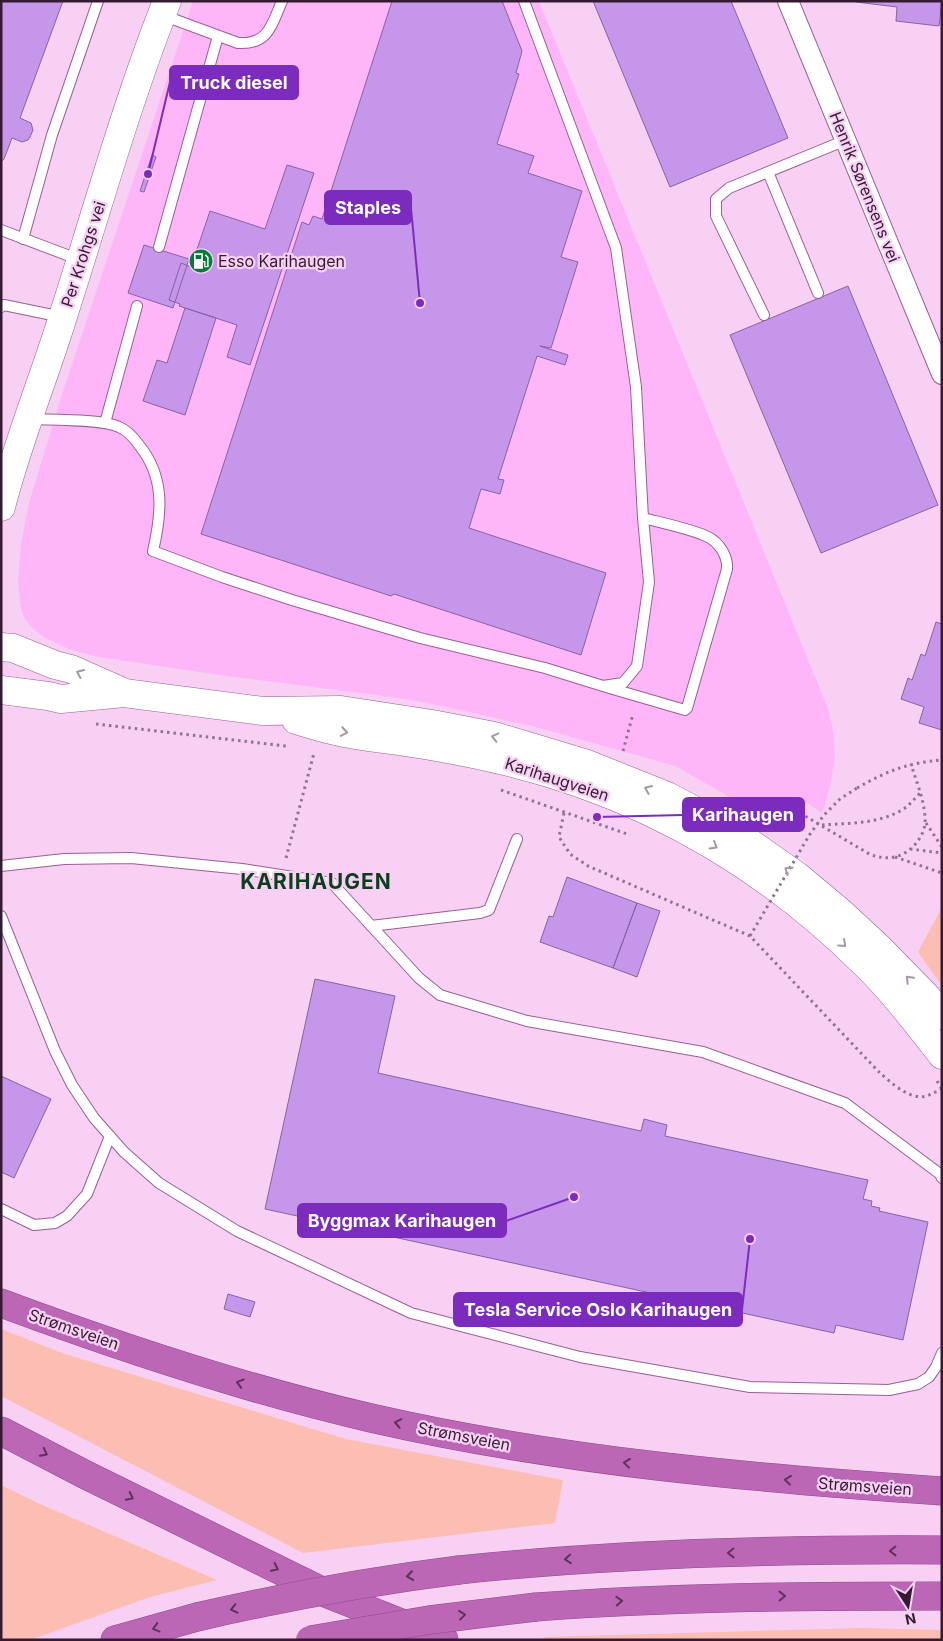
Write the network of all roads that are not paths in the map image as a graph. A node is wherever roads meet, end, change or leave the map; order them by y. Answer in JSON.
{"nodes":[{"id":1,"x":98,"y":1,"type":"edge"},
{"id":2,"x":282,"y":1,"type":"edge"},
{"id":3,"x":524,"y":1,"type":"edge"},
{"id":4,"x":788,"y":1,"type":"edge"},
{"id":5,"x":164,"y":8,"type":"edge"},
{"id":6,"x":218,"y":36,"type":"junction"},
{"id":7,"x":846,"y":140,"type":"junction"},
{"id":8,"x":768,"y":172,"type":"junction"},
{"id":9,"x":1,"y":230,"type":"edge"},
{"id":10,"x":23,"y":239,"type":"junction"},
{"id":11,"x":159,"y":247,"type":"dead end"},
{"id":12,"x":81,"y":260,"type":"junction"},
{"id":13,"x":818,"y":293,"type":"dead end"},
{"id":14,"x":137,"y":306,"type":"dead end"},
{"id":15,"x":1,"y":307,"type":"edge"},
{"id":16,"x":764,"y":315,"type":"dead end"},
{"id":17,"x":63,"y":317,"type":"junction"},
{"id":18,"x":942,"y":374,"type":"edge"},
{"id":19,"x":28,"y":418,"type":"junction"},
{"id":20,"x":105,"y":423,"type":"junction"},
{"id":21,"x":1,"y":507,"type":"edge"},
{"id":22,"x":643,"y":518,"type":"junction"},
{"id":23,"x":1,"y":647,"type":"edge"},
{"id":24,"x":603,"y":686,"type":"junction"},
{"id":25,"x":1,"y":690,"type":"edge"},
{"id":26,"x":124,"y":693,"type":"junction"},
{"id":27,"x":263,"y":711,"type":"junction"},
{"id":28,"x":517,"y":839,"type":"dead end"},
{"id":29,"x":1,"y":866,"type":"edge"},
{"id":30,"x":1,"y":916,"type":"edge"},
{"id":31,"x":371,"y":926,"type":"junction"},
{"id":32,"x":942,"y":1015,"type":"edge"},
{"id":33,"x":937,"y":1065,"type":"edge"},
{"id":34,"x":110,"y":1136,"type":"junction"},
{"id":35,"x":942,"y":1178,"type":"edge"},
{"id":36,"x":1,"y":1209,"type":"edge"},
{"id":37,"x":1,"y":1303,"type":"edge"},
{"id":38,"x":942,"y":1353,"type":"edge"},
{"id":39,"x":1,"y":1431,"type":"edge"},
{"id":40,"x":942,"y":1491,"type":"edge"},
{"id":41,"x":942,"y":1550,"type":"edge"},
{"id":42,"x":942,"y":1596,"type":"edge"},
{"id":43,"x":115,"y":1640,"type":"edge"},
{"id":44,"x":310,"y":1640,"type":"edge"},
{"id":45,"x":444,"y":1640,"type":"edge"}],
"edges":[{"from":1,"to":10,"type":"lane"},
{"from":2,"to":6,"type":"lane"},
{"from":3,"to":22,"type":"lane"},
{"from":4,"to":7,"type":"street","name":"Henrik Sørensens vei"},
{"from":5,"to":6,"type":"lane"},
{"from":5,"to":12,"type":"main road","name":"Per Krohgs vei"},
{"from":6,"to":11,"type":"lane"},
{"from":7,"to":8,"type":"lane"},
{"from":7,"to":18,"type":"street","name":"Henrik Sørensens vei"},
{"from":8,"to":13,"type":"lane"},
{"from":8,"to":16,"type":"lane"},
{"from":9,"to":10,"type":"lane"},
{"from":10,"to":12,"type":"lane"},
{"from":12,"to":17,"type":"main road","name":"Per Krohgs vei"},
{"from":14,"to":20,"type":"lane"},
{"from":15,"to":17,"type":"lane"},
{"from":17,"to":19,"type":"main road","name":"Per Krohgs vei"},
{"from":19,"to":20,"type":"lane"},
{"from":19,"to":21,"type":"main road","name":"Per Krohgs vei"},
{"from":20,"to":24,"type":"lane"},
{"from":22,"to":24,"type":"lane"},
{"from":22,"to":24,"type":"lane"},
{"from":26,"to":23,"type":"main road","name":"Karihaugveien","one_way":true},
{"from":25,"to":26,"type":"main road","name":"Karihaugveien"},
{"from":26,"to":27,"type":"main road","name":"Karihaugveien"},
{"from":32,"to":27,"type":"main road","name":"Karihaugveien","one_way":true},
{"from":27,"to":33,"type":"main road","name":"Karihaugveien","one_way":true},
{"from":28,"to":31,"type":"lane"},
{"from":29,"to":31,"type":"lane"},
{"from":30,"to":34,"type":"lane"},
{"from":31,"to":35,"type":"lane"},
{"from":34,"to":36,"type":"lane"},
{"from":34,"to":38,"type":"lane"},
{"from":40,"to":37,"type":"highway","name":"Strømsveien","one_way":true},
{"from":39,"to":45,"type":"highway","one_way":true},
{"from":41,"to":43,"type":"highway","one_way":true,"bridge":true},
{"from":44,"to":42,"type":"highway","one_way":true,"bridge":true}]}
